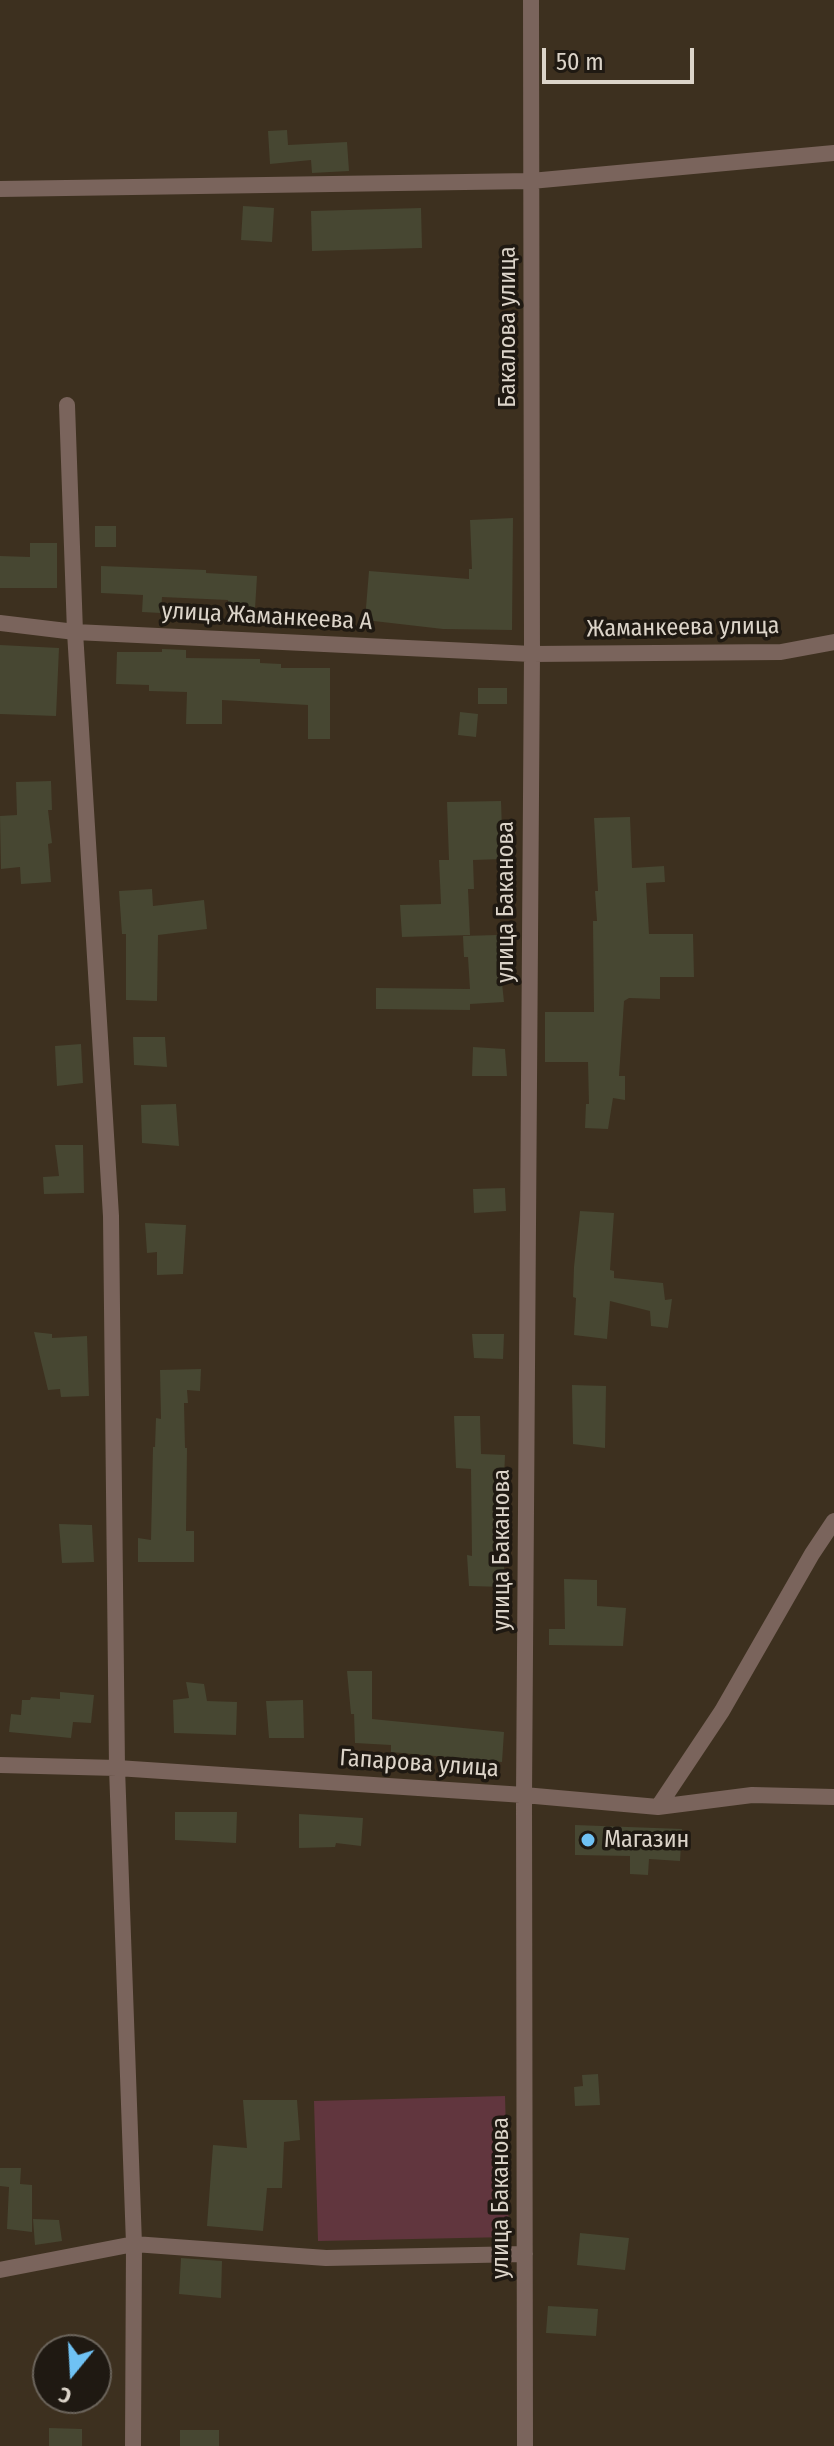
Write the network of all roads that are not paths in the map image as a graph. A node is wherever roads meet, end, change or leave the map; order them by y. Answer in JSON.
{"nodes":[{"id":1,"x":531,"y":0,"type":"edge"},
{"id":2,"x":834,"y":153,"type":"edge"},
{"id":3,"x":531,"y":181,"type":"junction"},
{"id":4,"x":0,"y":189,"type":"edge"},
{"id":5,"x":67,"y":405,"type":"dead end"},
{"id":6,"x":0,"y":623,"type":"edge"},
{"id":7,"x":75,"y":632,"type":"junction"},
{"id":8,"x":834,"y":642,"type":"edge"},
{"id":9,"x":532,"y":654,"type":"junction"},
{"id":10,"x":834,"y":1521,"type":"edge"},
{"id":11,"x":0,"y":1765,"type":"edge"},
{"id":12,"x":117,"y":1768,"type":"junction"},
{"id":13,"x":524,"y":1795,"type":"junction"},
{"id":14,"x":834,"y":1797,"type":"edge"},
{"id":15,"x":658,"y":1807,"type":"junction"},
{"id":16,"x":134,"y":2244,"type":"junction"},
{"id":17,"x":525,"y":2254,"type":"junction"},
{"id":18,"x":0,"y":2270,"type":"edge"},
{"id":19,"x":133,"y":2446,"type":"edge"},
{"id":20,"x":525,"y":2446,"type":"edge"}],
"edges":[{"from":1,"to":3,"type":"street","name":"Бакалова улица"},
{"from":2,"to":3,"type":"street"},
{"from":3,"to":4,"type":"street"},
{"from":3,"to":9,"type":"street","name":"Бакалова улица"},
{"from":5,"to":7,"type":"street"},
{"from":6,"to":7,"type":"street","name":"улица Жаманкеева А"},
{"from":7,"to":9,"type":"street","name":"улица Жаманкеева А"},
{"from":7,"to":12,"type":"street"},
{"from":8,"to":9,"type":"street","name":"Жаманкеева улица"},
{"from":9,"to":13,"type":"street","name":"улица Баканова"},
{"from":10,"to":15,"type":"street"},
{"from":11,"to":12,"type":"street","name":"Гапарова улица"},
{"from":12,"to":13,"type":"street","name":"Гапарова улица"},
{"from":12,"to":16,"type":"street"},
{"from":13,"to":15,"type":"street","name":"Гапарова улица"},
{"from":13,"to":17,"type":"street","name":"улица Баканова"},
{"from":14,"to":15,"type":"street","name":"Гапарова улица"},
{"from":16,"to":17,"type":"street"},
{"from":16,"to":18,"type":"street"},
{"from":16,"to":19,"type":"street"},
{"from":17,"to":20,"type":"street","name":"улица Баканова"}]}
